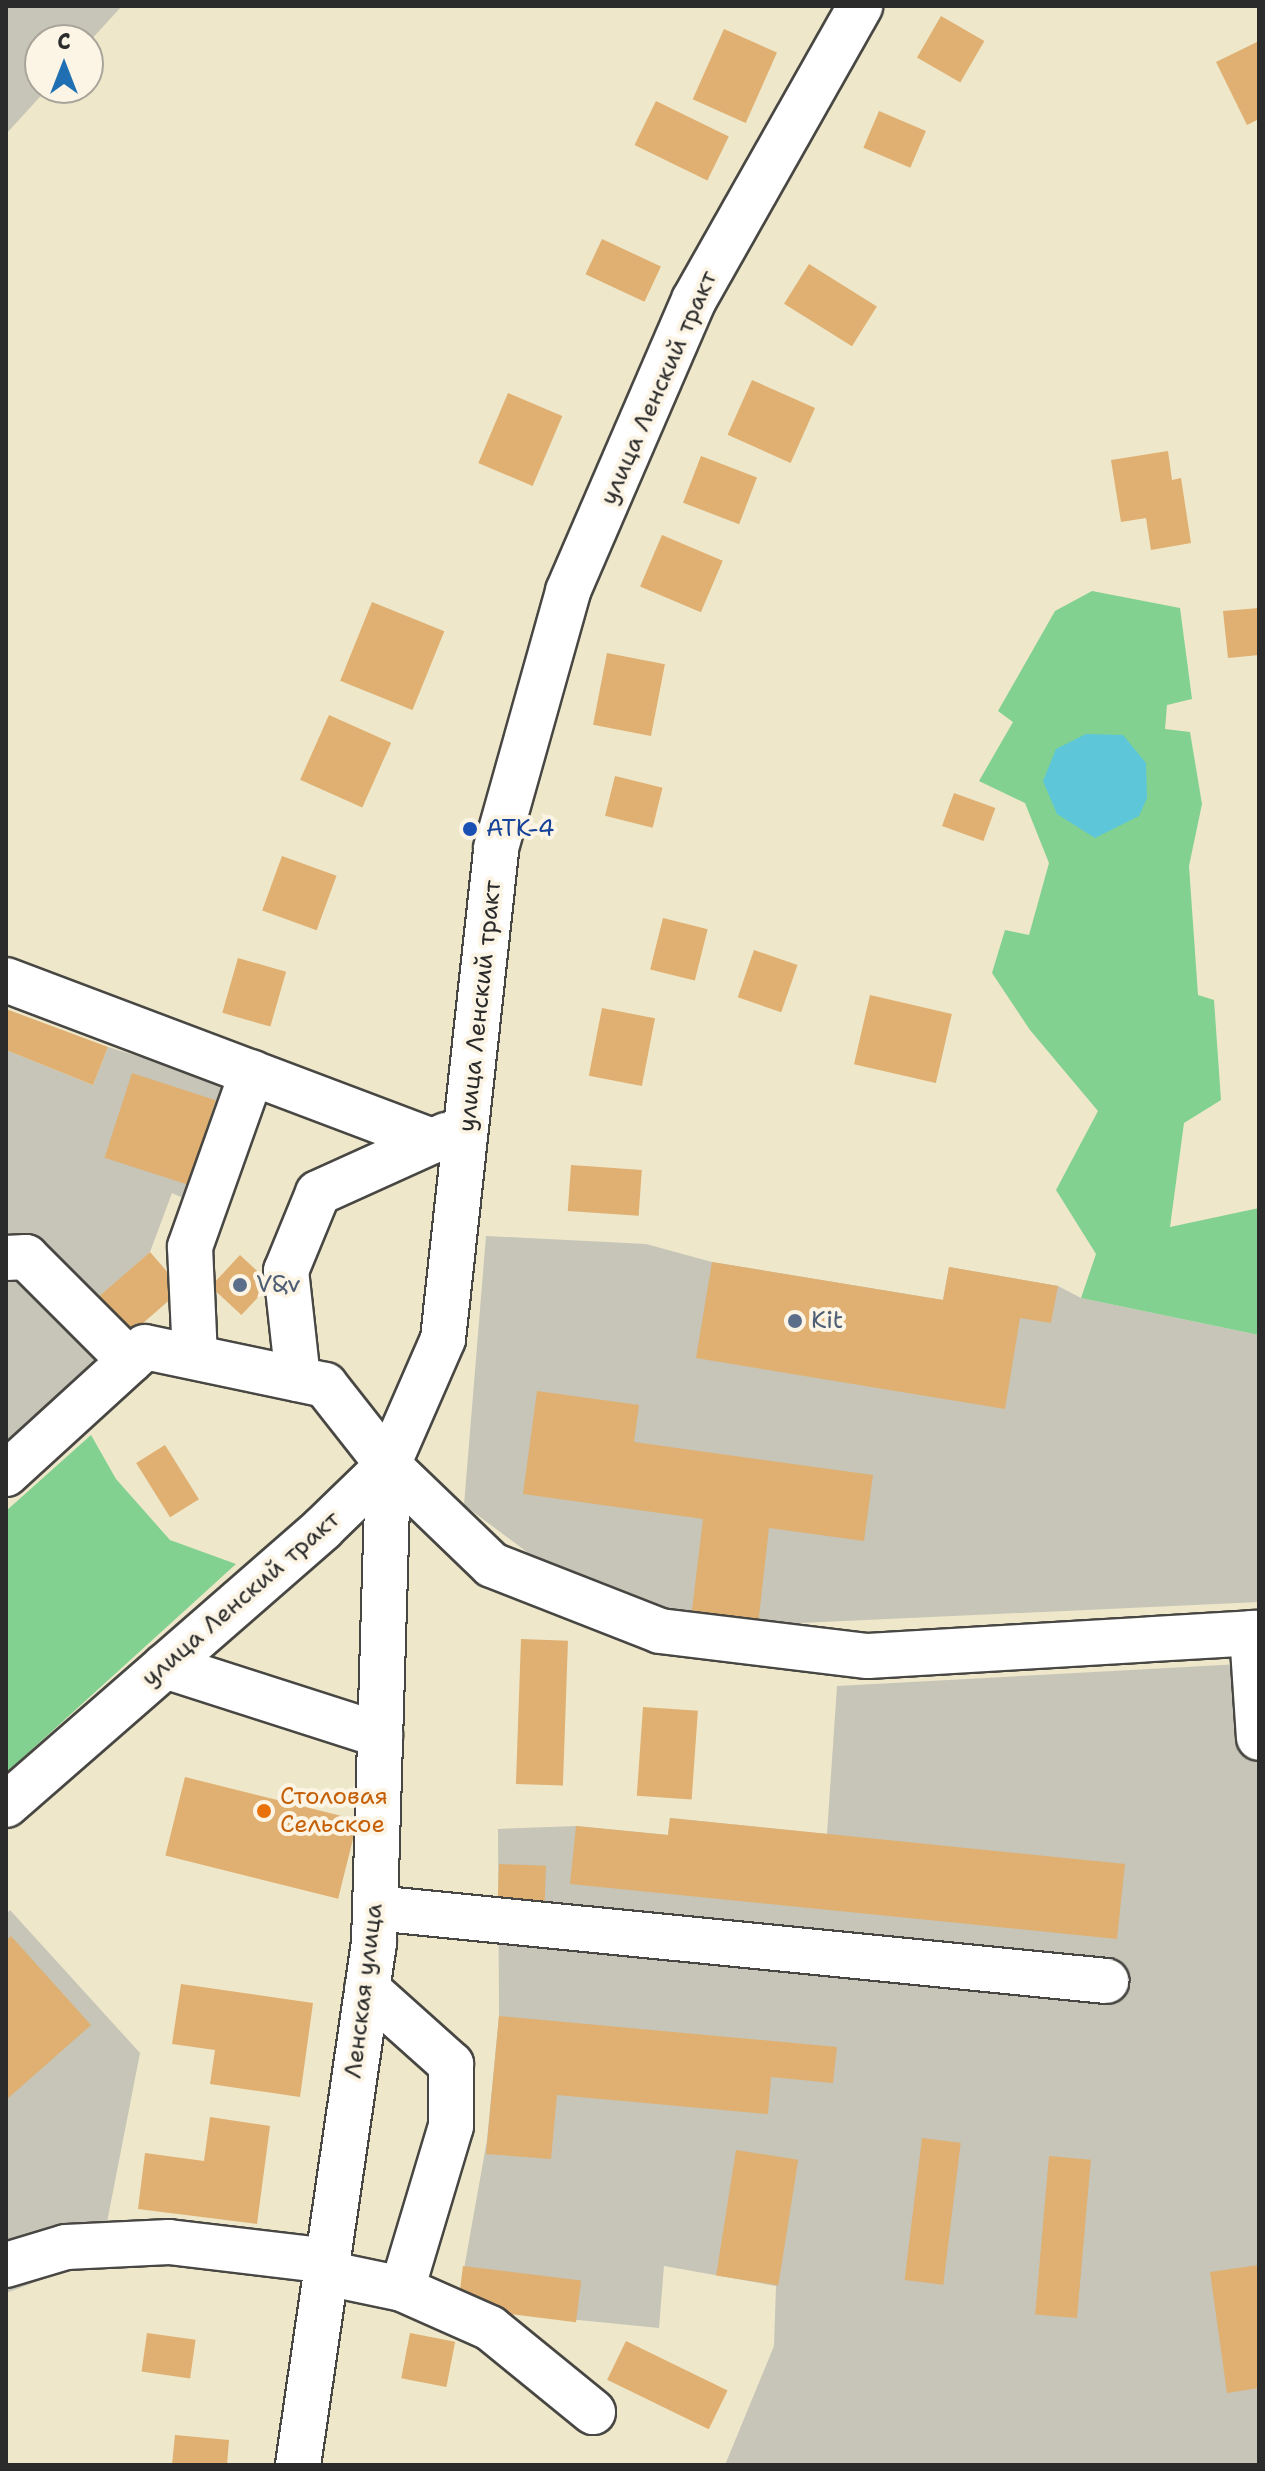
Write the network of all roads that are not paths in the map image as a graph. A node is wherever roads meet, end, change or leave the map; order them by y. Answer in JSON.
{"nodes":[{"id":1,"x":860,"y":6,"type":"edge"},
{"id":2,"x":6,"y":980,"type":"edge"},
{"id":3,"x":252,"y":1073,"type":"junction"},
{"id":4,"x":450,"y":1132,"type":"junction"},
{"id":5,"x":6,"y":1258,"type":"edge"},
{"id":6,"x":195,"y":1357,"type":"junction"},
{"id":7,"x":130,"y":1361,"type":"junction"},
{"id":8,"x":298,"y":1379,"type":"junction"},
{"id":9,"x":388,"y":1465,"type":"junction"},
{"id":10,"x":6,"y":1474,"type":"edge"},
{"id":11,"x":1255,"y":1633,"type":"edge"},
{"id":12,"x":165,"y":1666,"type":"junction"},
{"id":13,"x":380,"y":1735,"type":"junction"},
{"id":14,"x":1259,"y":1738,"type":"edge"},
{"id":15,"x":6,"y":1805,"type":"edge"},
{"id":16,"x":375,"y":1908,"type":"junction"},
{"id":17,"x":1106,"y":1981,"type":"dead end"},
{"id":18,"x":367,"y":1989,"type":"junction"},
{"id":19,"x":6,"y":2265,"type":"edge"},
{"id":20,"x":327,"y":2267,"type":"junction"},
{"id":21,"x":402,"y":2289,"type":"junction"},
{"id":22,"x":593,"y":2412,"type":"dead end"},
{"id":23,"x":298,"y":2465,"type":"edge"}],
"edges":[{"from":1,"to":4,"type":"main road","name":"улица Ленский тракт"},
{"from":2,"to":3,"type":"main road"},
{"from":3,"to":4,"type":"main road"},
{"from":3,"to":6,"type":"main road"},
{"from":4,"to":8,"type":"main road"},
{"from":4,"to":9,"type":"main road","name":"улица Ленский тракт"},
{"from":5,"to":7,"type":"main road"},
{"from":6,"to":7,"type":"main road"},
{"from":6,"to":8,"type":"main road"},
{"from":7,"to":10,"type":"main road"},
{"from":8,"to":9,"type":"main road"},
{"from":9,"to":11,"type":"main road"},
{"from":9,"to":12,"type":"main road","name":"улица Ленский тракт"},
{"from":9,"to":13,"type":"main road","name":"Ленская улица"},
{"from":11,"to":14,"type":"main road"},
{"from":12,"to":13,"type":"main road"},
{"from":12,"to":15,"type":"main road","name":"улица Ленский тракт"},
{"from":13,"to":16,"type":"main road","name":"Ленская улица"},
{"from":16,"to":17,"type":"main road"},
{"from":16,"to":18,"type":"main road","name":"Ленская улица"},
{"from":18,"to":20,"type":"main road","name":"Ленская улица"},
{"from":18,"to":21,"type":"main road"},
{"from":19,"to":20,"type":"main road"},
{"from":20,"to":21,"type":"main road"},
{"from":20,"to":23,"type":"main road","name":"Ленская улица"},
{"from":21,"to":22,"type":"main road"}]}
